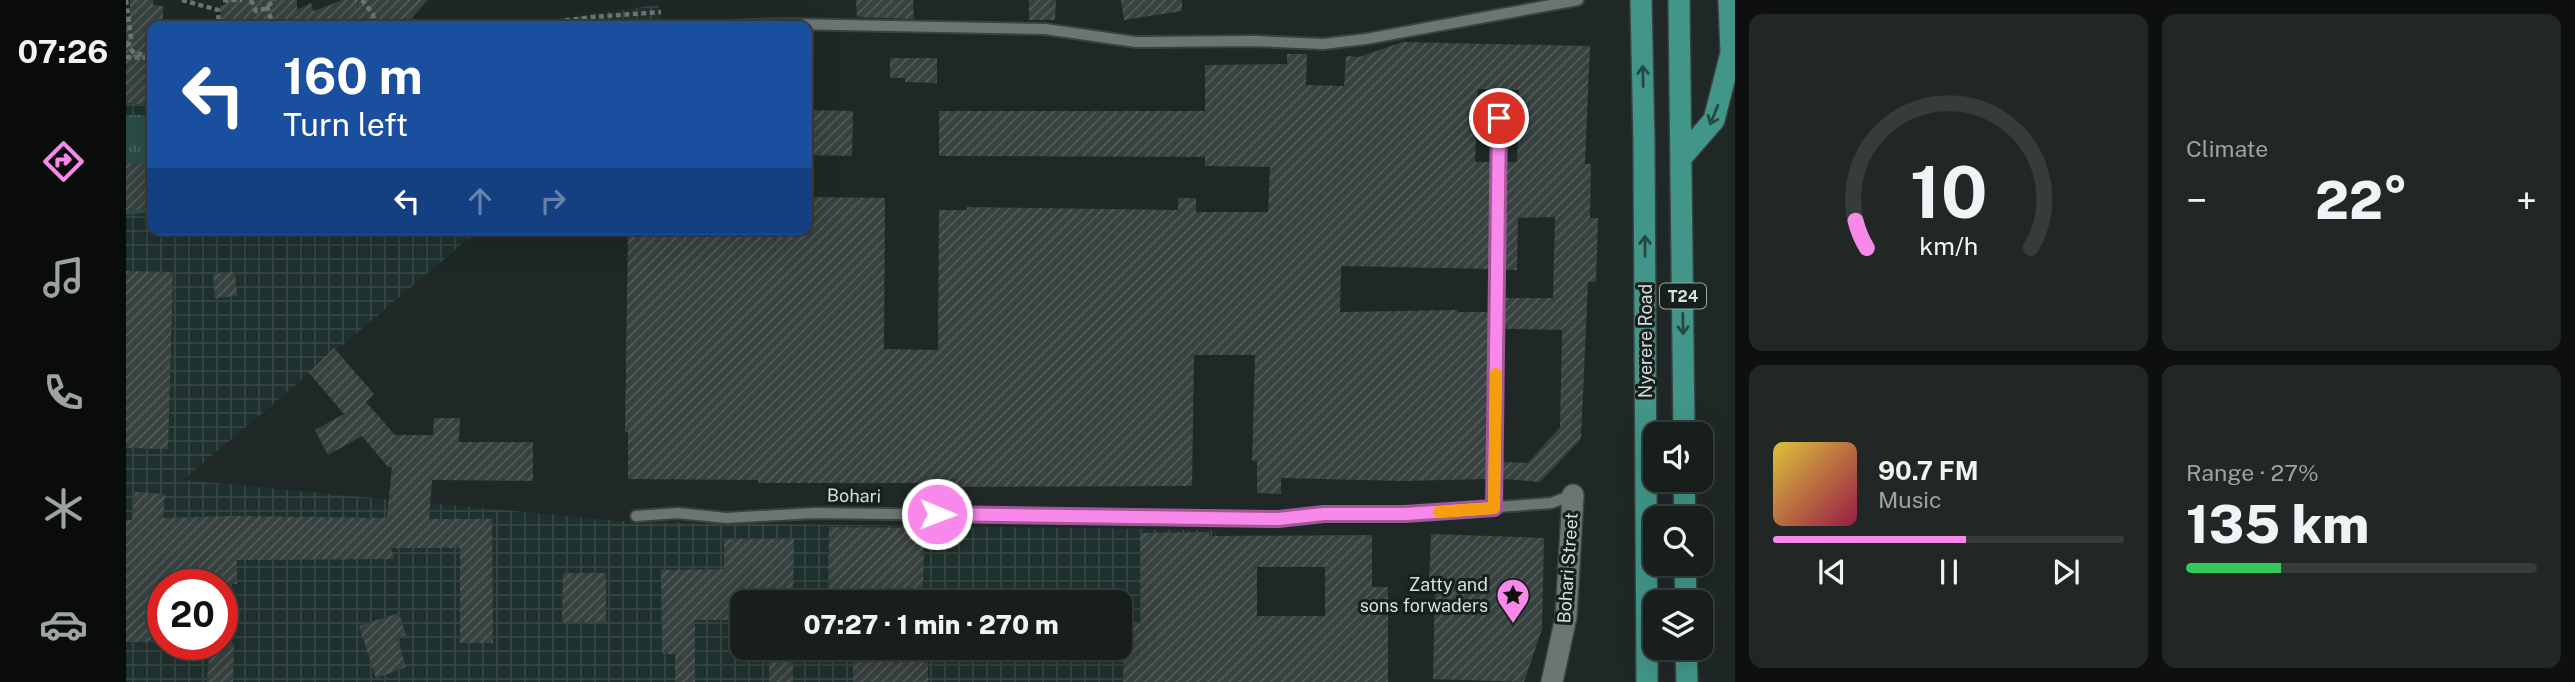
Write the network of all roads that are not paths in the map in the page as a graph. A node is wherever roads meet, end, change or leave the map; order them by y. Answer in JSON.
{"nodes":[{"id":1,"x":1578,"y":0,"type":"edge"},
{"id":2,"x":1641,"y":0,"type":"edge"},
{"id":3,"x":1679,"y":0,"type":"edge"},
{"id":4,"x":1728,"y":0,"type":"edge"},
{"id":5,"x":812,"y":24,"type":"edge"},
{"id":6,"x":1499,"y":118,"type":"dead end"},
{"id":7,"x":1681,"y":158,"type":"junction"},
{"id":8,"x":1684,"y":422,"type":"edge"},
{"id":9,"x":1573,"y":495,"type":"joint"},
{"id":10,"x":1494,"y":508,"type":"junction"},
{"id":11,"x":636,"y":516,"type":"dead end"},
{"id":12,"x":1686,"y":660,"type":"edge"},
{"id":13,"x":1552,"y":682,"type":"edge"},
{"id":14,"x":1647,"y":682,"type":"edge"},
{"id":15,"x":1687,"y":682,"type":"edge"}],
"edges":[{"from":1,"to":5,"type":"lane"},
{"from":14,"to":2,"type":"highway","name":"Nyerere Road","number":"T24","one_way":true},
{"from":3,"to":7,"type":"highway","name":"Nyerere Road","number":"T24"},
{"from":4,"to":7,"type":"highway","one_way":true},
{"from":6,"to":10,"type":"lane"},
{"from":7,"to":8,"type":"highway","name":"Nyerere Road","number":"T24","one_way":true},
{"from":9,"to":10,"type":"lane","name":"Bohari"},
{"from":9,"to":13,"type":"street","name":"Bohari Street"},
{"from":10,"to":11,"type":"lane","name":"Bohari"},
{"from":12,"to":15,"type":"highway"}]}
